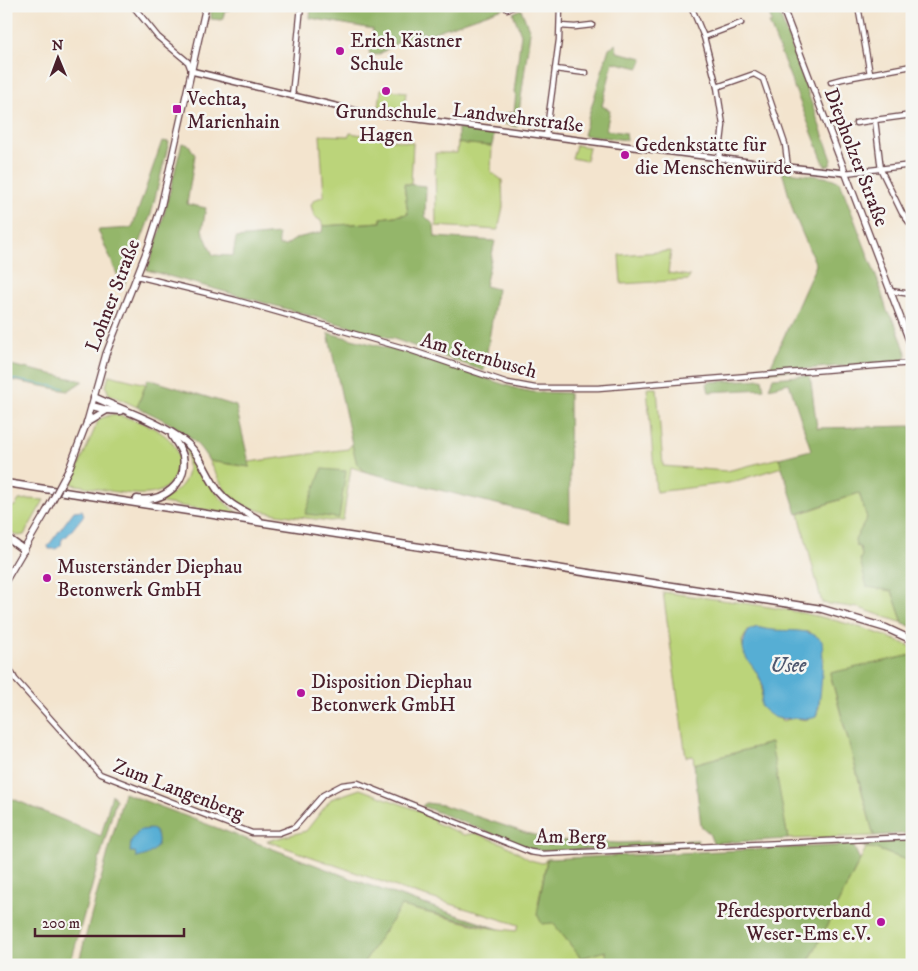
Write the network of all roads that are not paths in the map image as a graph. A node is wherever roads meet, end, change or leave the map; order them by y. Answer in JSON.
{"nodes":[{"id":1,"x":132,"y":6,"type":"edge"},
{"id":2,"x":206,"y":6,"type":"edge"},
{"id":3,"x":301,"y":6,"type":"edge"},
{"id":4,"x":516,"y":6,"type":"edge"},
{"id":5,"x":560,"y":6,"type":"edge"},
{"id":6,"x":691,"y":6,"type":"edge"},
{"id":7,"x":782,"y":6,"type":"edge"},
{"id":8,"x":858,"y":6,"type":"edge"},
{"id":9,"x":507,"y":10,"type":"dead end"},
{"id":10,"x":741,"y":23,"type":"dead end"},
{"id":11,"x":592,"y":25,"type":"dead end"},
{"id":12,"x":560,"y":26,"type":"junction"},
{"id":13,"x":704,"y":37,"type":"junction"},
{"id":14,"x":912,"y":66,"type":"edge"},
{"id":15,"x":555,"y":69,"type":"junction"},
{"id":16,"x":191,"y":71,"type":"junction"},
{"id":17,"x":586,"y":73,"type":"dead end"},
{"id":18,"x":870,"y":74,"type":"junction"},
{"id":19,"x":831,"y":82,"type":"dead end"},
{"id":20,"x":717,"y":87,"type":"junction"},
{"id":21,"x":292,"y":96,"type":"junction"},
{"id":22,"x":912,"y":115,"type":"edge"},
{"id":23,"x":875,"y":120,"type":"junction"},
{"id":24,"x":856,"y":123,"type":"dead end"},
{"id":25,"x":546,"y":136,"type":"junction"},
{"id":26,"x":719,"y":159,"type":"junction"},
{"id":27,"x":912,"y":165,"type":"edge"},
{"id":28,"x":788,"y":167,"type":"junction"},
{"id":29,"x":881,"y":170,"type":"junction"},
{"id":30,"x":845,"y":173,"type":"junction"},
{"id":31,"x":912,"y":226,"type":"edge"},
{"id":32,"x":137,"y":276,"type":"junction"},
{"id":33,"x":890,"y":291,"type":"junction"},
{"id":34,"x":912,"y":294,"type":"edge"},
{"id":35,"x":912,"y":348,"type":"edge"},
{"id":36,"x":912,"y":363,"type":"edge"},
{"id":37,"x":94,"y":397,"type":"junction"},
{"id":38,"x":92,"y":406,"type":"junction"},
{"id":39,"x":106,"y":410,"type":"junction"},
{"id":40,"x":123,"y":411,"type":"junction"},
{"id":41,"x":87,"y":422,"type":"junction"},
{"id":42,"x":171,"y":433,"type":"junction"},
{"id":43,"x":6,"y":483,"type":"edge"},
{"id":44,"x":111,"y":499,"type":"junction"},
{"id":45,"x":262,"y":522,"type":"junction"},
{"id":46,"x":6,"y":537,"type":"edge"},
{"id":47,"x":24,"y":550,"type":"junction"},
{"id":48,"x":6,"y":580,"type":"edge"},
{"id":49,"x":912,"y":640,"type":"edge"},
{"id":50,"x":6,"y":647,"type":"edge"},
{"id":51,"x":259,"y":833,"type":"joint"},
{"id":52,"x":912,"y":837,"type":"edge"}],
"edges":[{"from":1,"to":16,"type":"street"},
{"from":2,"to":16,"type":"main road","name":"Lohner Straße"},
{"from":3,"to":21,"type":"street"},
{"from":4,"to":9,"type":"street"},
{"from":5,"to":12,"type":"street"},
{"from":6,"to":13,"type":"street"},
{"from":7,"to":30,"type":"main road","name":"Diepholzer Straße"},
{"from":8,"to":18,"type":"street"},
{"from":10,"to":13,"type":"street"},
{"from":11,"to":12,"type":"street"},
{"from":12,"to":15,"type":"street"},
{"from":13,"to":20,"type":"street"},
{"from":14,"to":18,"type":"street"},
{"from":15,"to":17,"type":"street"},
{"from":15,"to":25,"type":"street"},
{"from":16,"to":21,"type":"street","name":"Landwehrstraße"},
{"from":16,"to":32,"type":"main road","name":"Lohner Straße"},
{"from":18,"to":19,"type":"street"},
{"from":20,"to":26,"type":"street"},
{"from":20,"to":28,"type":"street"},
{"from":21,"to":25,"type":"street","name":"Landwehrstraße"},
{"from":22,"to":23,"type":"street"},
{"from":23,"to":24,"type":"street"},
{"from":23,"to":29,"type":"street"},
{"from":25,"to":26,"type":"street","name":"Landwehrstraße"},
{"from":26,"to":28,"type":"street","name":"Landwehrstraße"},
{"from":27,"to":29,"type":"street"},
{"from":28,"to":30,"type":"street","name":"Landwehrstraße"},
{"from":29,"to":30,"type":"street"},
{"from":29,"to":31,"type":"street"},
{"from":30,"to":33,"type":"main road","name":"Diepholzer Straße"},
{"from":32,"to":36,"type":"street","name":"Am Sternbusch"},
{"from":32,"to":37,"type":"main road","name":"Lohner Straße"},
{"from":33,"to":34,"type":"street"},
{"from":33,"to":35,"type":"main road","name":"Diepholzer Straße"},
{"from":37,"to":38,"type":"main road","name":"Lohner Straße"},
{"from":37,"to":40,"type":"main road"},
{"from":38,"to":39,"type":"main road"},
{"from":38,"to":41,"type":"main road","name":"Lohner Straße"},
{"from":39,"to":40,"type":"main road"},
{"from":39,"to":41,"type":"main road"},
{"from":40,"to":42,"type":"main road"},
{"from":41,"to":47,"type":"main road","name":"Lohner Straße","bridge":true},
{"from":42,"to":44,"type":"main road"},
{"from":42,"to":45,"type":"main road"},
{"from":43,"to":44,"type":"main road"},
{"from":44,"to":45,"type":"main road"},
{"from":45,"to":49,"type":"main road"},
{"from":46,"to":47,"type":"main road"},
{"from":47,"to":48,"type":"main road","name":"Lohner Straße"},
{"from":50,"to":51,"type":"street","name":"Zum Langenberg"},
{"from":51,"to":52,"type":"street","name":"Am Berg"}]}
